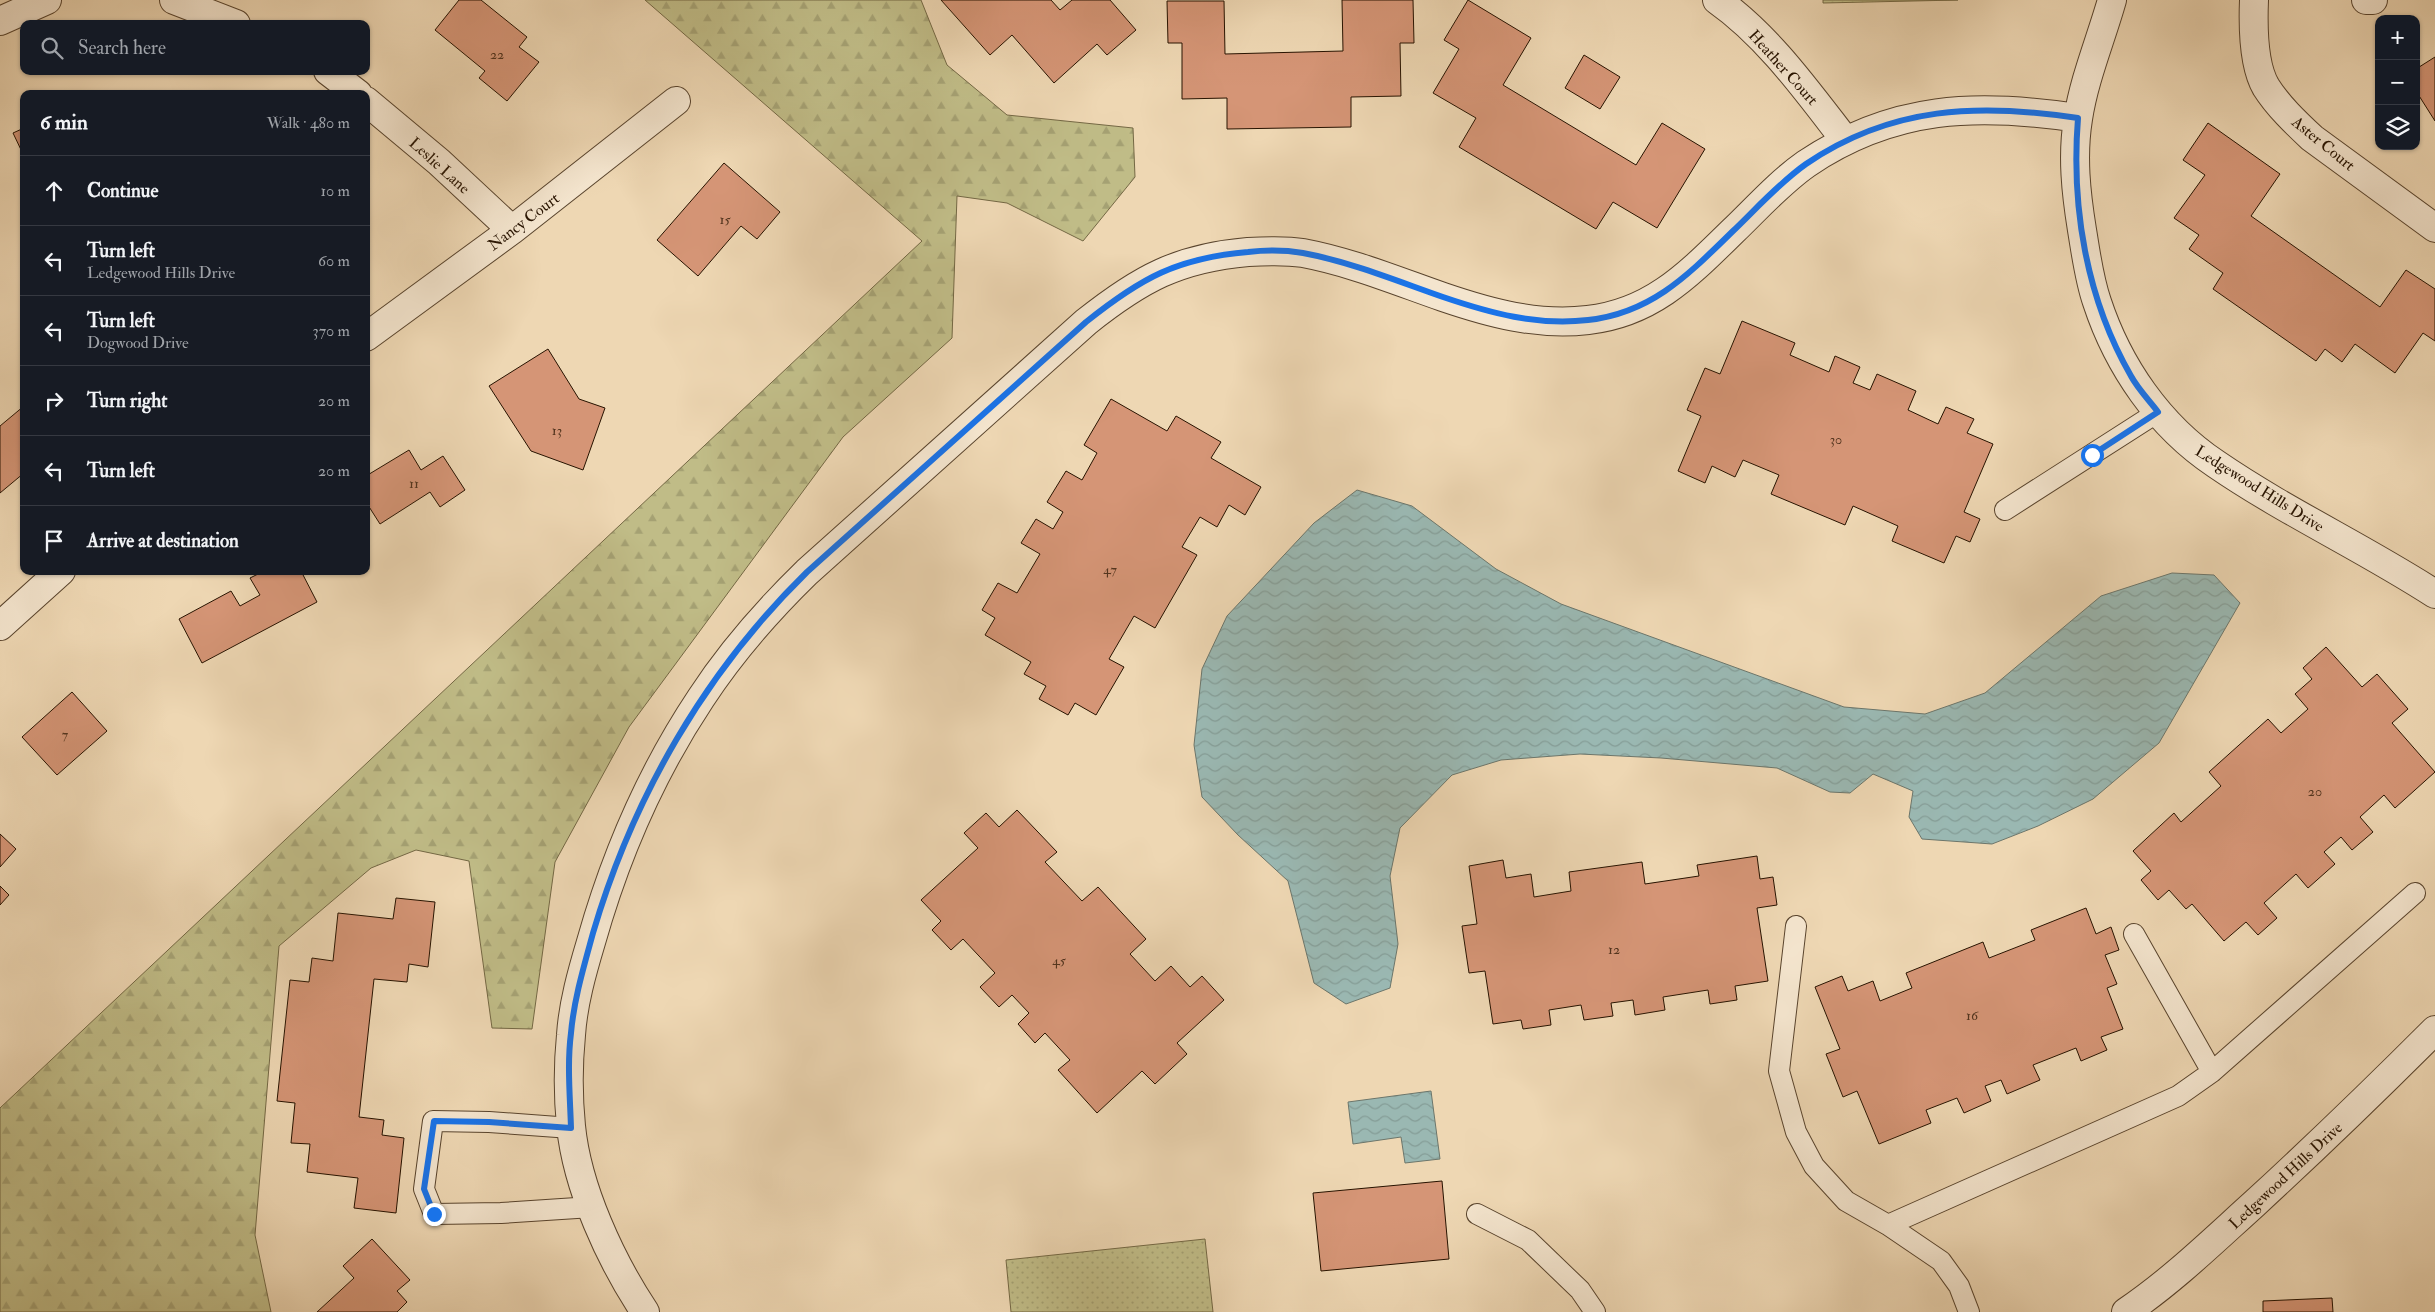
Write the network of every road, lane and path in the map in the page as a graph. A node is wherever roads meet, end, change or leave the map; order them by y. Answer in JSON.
{"nodes":[{"id":1,"x":47,"y":0,"type":"edge"},
{"id":2,"x":174,"y":0,"type":"edge"},
{"id":3,"x":1717,"y":0,"type":"edge"},
{"id":4,"x":2112,"y":0,"type":"edge"},
{"id":5,"x":2254,"y":0,"type":"edge"},
{"id":6,"x":2366,"y":0,"type":"edge"},
{"id":7,"x":2373,"y":0,"type":"edge"},
{"id":8,"x":226,"y":20,"type":"edge"},
{"id":9,"x":0,"y":21,"type":"edge"},
{"id":10,"x":333,"y":75,"type":"edge"},
{"id":11,"x":353,"y":90,"type":"edge"},
{"id":12,"x":676,"y":101,"type":"dead end"},
{"id":13,"x":370,"y":104,"type":"edge"},
{"id":14,"x":2078,"y":118,"type":"junction"},
{"id":15,"x":1845,"y":140,"type":"junction"},
{"id":16,"x":2435,"y":228,"type":"edge"},
{"id":17,"x":512,"y":230,"type":"junction"},
{"id":18,"x":370,"y":334,"type":"edge"},
{"id":19,"x":2158,"y":412,"type":"junction"},
{"id":20,"x":2005,"y":510,"type":"dead end"},
{"id":21,"x":57,"y":575,"type":"edge"},
{"id":22,"x":2435,"y":594,"type":"edge"},
{"id":23,"x":0,"y":626,"type":"edge"},
{"id":24,"x":2415,"y":893,"type":"dead end"},
{"id":25,"x":1796,"y":926,"type":"dead end"},
{"id":26,"x":2134,"y":934,"type":"dead end"},
{"id":27,"x":2435,"y":1030,"type":"edge"},
{"id":28,"x":2212,"y":1072,"type":"junction"},
{"id":29,"x":571,"y":1128,"type":"junction"},
{"id":30,"x":592,"y":1208,"type":"junction"},
{"id":31,"x":1477,"y":1214,"type":"dead end"},
{"id":32,"x":1888,"y":1225,"type":"junction"},
{"id":33,"x":645,"y":1312,"type":"edge"},
{"id":34,"x":1595,"y":1312,"type":"edge"},
{"id":35,"x":1969,"y":1312,"type":"edge"},
{"id":36,"x":2126,"y":1312,"type":"edge"}],
"edges":[{"from":1,"to":9,"type":"street"},
{"from":2,"to":8,"type":"street"},
{"from":3,"to":15,"type":"street","name":"Heather Court"},
{"from":4,"to":14,"type":"street","name":"Ledgewood Hills Drive"},
{"from":5,"to":16,"type":"street","name":"Aster Court"},
{"from":6,"to":7,"type":"street"},
{"from":10,"to":11,"type":"street"},
{"from":12,"to":17,"type":"street","name":"Nancy Court"},
{"from":13,"to":17,"type":"street","name":"Leslie Lane"},
{"from":14,"to":15,"type":"street"},
{"from":14,"to":19,"type":"street","name":"Ledgewood Hills Drive"},
{"from":15,"to":29,"type":"street"},
{"from":17,"to":18,"type":"street","name":"Nancy Court"},
{"from":19,"to":20,"type":"lane"},
{"from":19,"to":22,"type":"street","name":"Ledgewood Hills Drive"},
{"from":21,"to":23,"type":"street"},
{"from":24,"to":28,"type":"lane"},
{"from":25,"to":32,"type":"lane"},
{"from":26,"to":28,"type":"lane"},
{"from":27,"to":36,"type":"street","name":"Ledgewood Hills Drive"},
{"from":28,"to":32,"type":"lane"},
{"from":29,"to":30,"type":"street"},
{"from":29,"to":30,"type":"lane"},
{"from":30,"to":33,"type":"street"},
{"from":31,"to":34,"type":"lane"},
{"from":32,"to":35,"type":"lane"}]}
